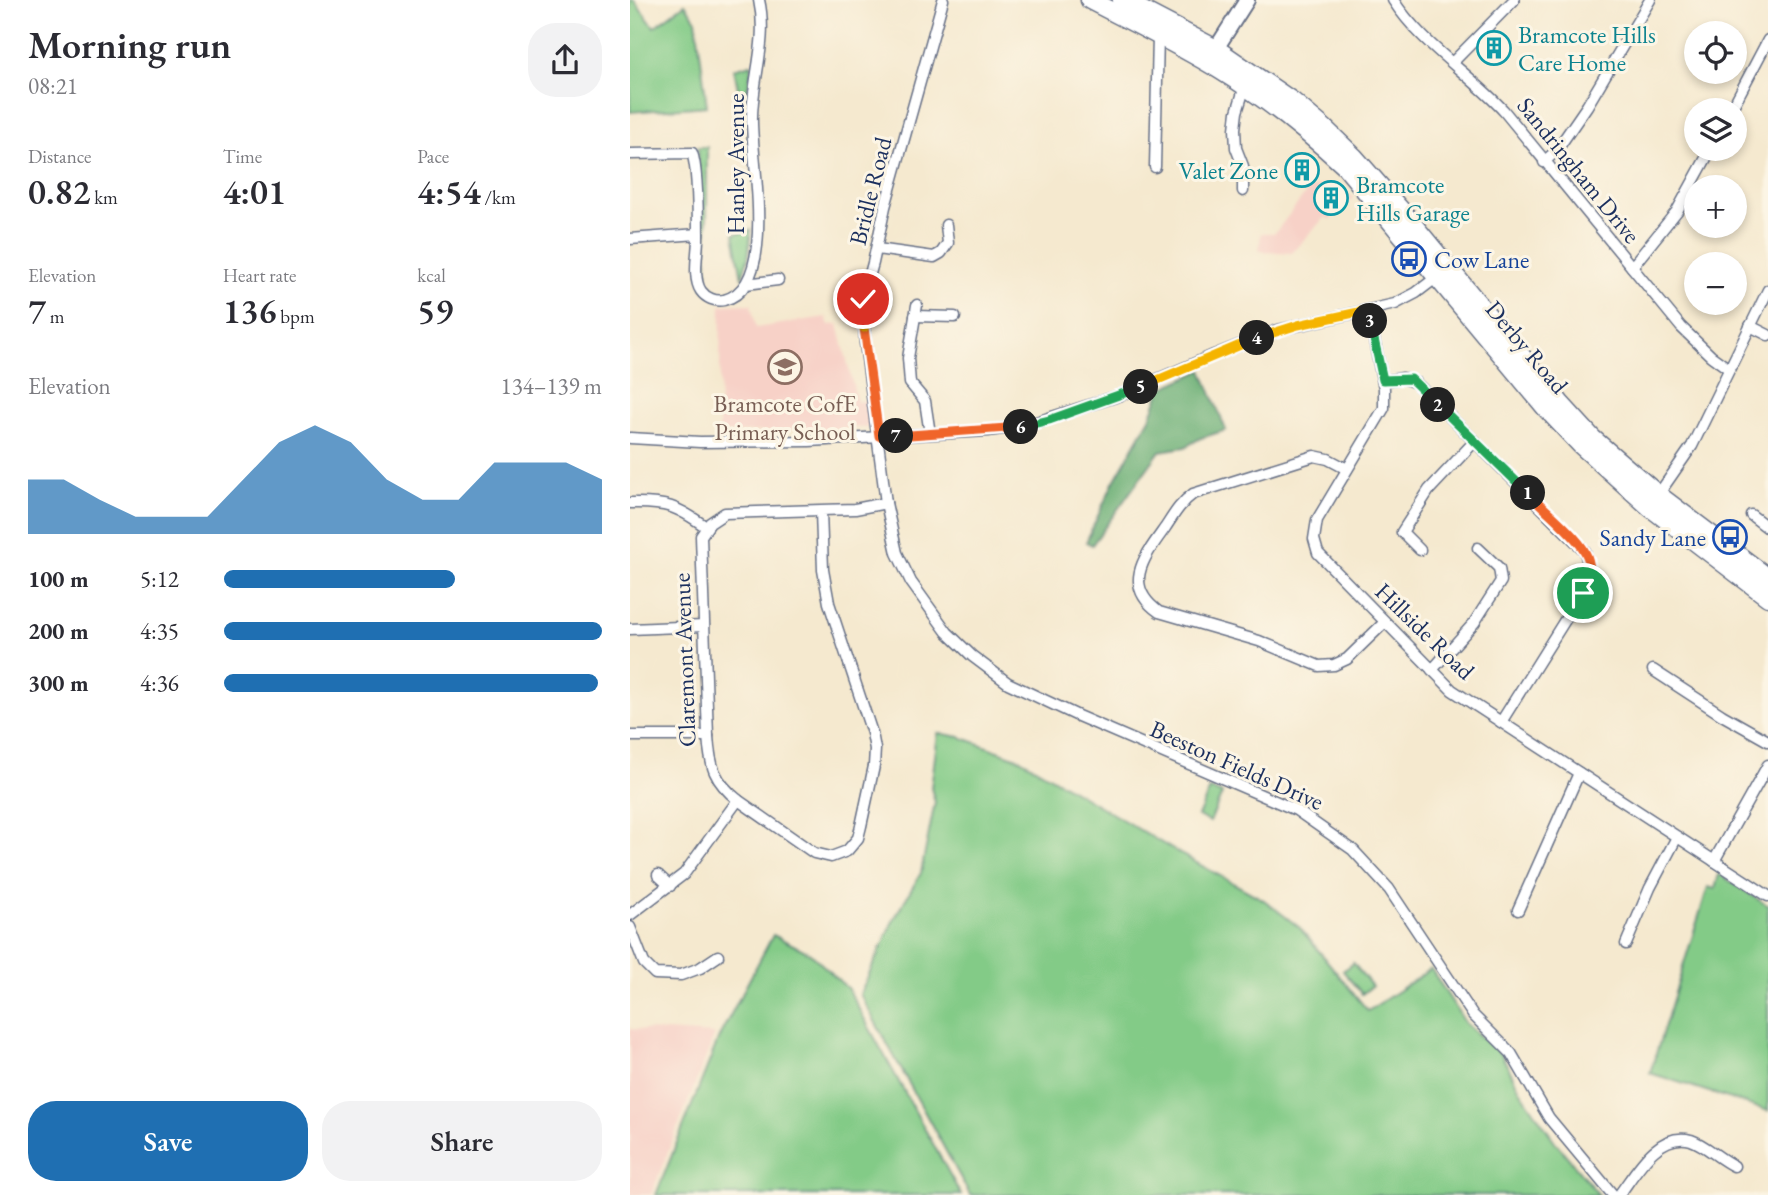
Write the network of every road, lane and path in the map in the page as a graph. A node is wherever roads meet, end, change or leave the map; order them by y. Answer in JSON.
{"nodes":[{"id":1,"x":759,"y":0,"type":"edge"},
{"id":2,"x":943,"y":0,"type":"edge"},
{"id":3,"x":1090,"y":0,"type":"edge"},
{"id":4,"x":1122,"y":0,"type":"edge"},
{"id":5,"x":1247,"y":0,"type":"edge"},
{"id":6,"x":1393,"y":0,"type":"edge"},
{"id":7,"x":1514,"y":0,"type":"edge"},
{"id":8,"x":1650,"y":0,"type":"edge"},
{"id":9,"x":1158,"y":36,"type":"junction"},
{"id":10,"x":1768,"y":40,"type":"edge"},
{"id":11,"x":1212,"y":56,"type":"junction"},
{"id":12,"x":1453,"y":62,"type":"junction"},
{"id":13,"x":1245,"y":86,"type":"junction"},
{"id":14,"x":1737,"y":98,"type":"edge"},
{"id":15,"x":630,"y":154,"type":"edge"},
{"id":16,"x":1704,"y":161,"type":"edge"},
{"id":17,"x":1544,"y":162,"type":"junction"},
{"id":18,"x":1155,"y":167,"type":"dead end"},
{"id":19,"x":1243,"y":191,"type":"dead end"},
{"id":20,"x":946,"y":225,"type":"dead end"},
{"id":21,"x":698,"y":234,"type":"junction"},
{"id":22,"x":630,"y":239,"type":"edge"},
{"id":23,"x":877,"y":249,"type":"junction"},
{"id":24,"x":1632,"y":267,"type":"junction"},
{"id":25,"x":1437,"y":276,"type":"junction"},
{"id":26,"x":778,"y":280,"type":"dead end"},
{"id":27,"x":746,"y":284,"type":"junction"},
{"id":28,"x":1768,"y":290,"type":"edge"},
{"id":29,"x":1368,"y":310,"type":"junction"},
{"id":30,"x":956,"y":316,"type":"dead end"},
{"id":31,"x":1750,"y":326,"type":"junction"},
{"id":32,"x":1768,"y":335,"type":"edge"},
{"id":33,"x":1729,"y":369,"type":"junction"},
{"id":34,"x":1383,"y":380,"type":"junction"},
{"id":35,"x":930,"y":433,"type":"junction"},
{"id":36,"x":879,"y":436,"type":"junction"},
{"id":37,"x":630,"y":438,"type":"edge"},
{"id":38,"x":1475,"y":441,"type":"junction"},
{"id":39,"x":1347,"y":469,"type":"junction"},
{"id":40,"x":1658,"y":495,"type":"junction"},
{"id":41,"x":630,"y":503,"type":"edge"},
{"id":42,"x":886,"y":503,"type":"junction"},
{"id":43,"x":821,"y":511,"type":"junction"},
{"id":44,"x":1767,"y":511,"type":"edge"},
{"id":45,"x":1760,"y":521,"type":"edge"},
{"id":46,"x":706,"y":527,"type":"junction"},
{"id":47,"x":1478,"y":548,"type":"dead end"},
{"id":48,"x":1420,"y":550,"type":"dead end"},
{"id":49,"x":1768,"y":578,"type":"edge"},
{"id":50,"x":1768,"y":597,"type":"edge"},
{"id":51,"x":1385,"y":622,"type":"junction"},
{"id":52,"x":704,"y":626,"type":"junction"},
{"id":53,"x":630,"y":629,"type":"edge"},
{"id":54,"x":1432,"y":670,"type":"junction"},
{"id":55,"x":1653,"y":670,"type":"dead end"},
{"id":56,"x":1501,"y":722,"type":"junction"},
{"id":57,"x":630,"y":736,"type":"edge"},
{"id":58,"x":708,"y":736,"type":"junction"},
{"id":59,"x":1768,"y":741,"type":"edge"},
{"id":60,"x":1768,"y":765,"type":"edge"},
{"id":61,"x":1579,"y":773,"type":"junction"},
{"id":62,"x":738,"y":800,"type":"junction"},
{"id":63,"x":1677,"y":837,"type":"junction"},
{"id":64,"x":1714,"y":861,"type":"junction"},
{"id":65,"x":658,"y":875,"type":"dead end"},
{"id":66,"x":670,"y":886,"type":"junction"},
{"id":67,"x":1768,"y":896,"type":"edge"},
{"id":68,"x":1523,"y":900,"type":"junction"},
{"id":69,"x":1533,"y":904,"type":"dead end"},
{"id":70,"x":1518,"y":911,"type":"dead end"},
{"id":71,"x":630,"y":915,"type":"edge"},
{"id":72,"x":630,"y":927,"type":"edge"},
{"id":73,"x":1626,"y":944,"type":"dead end"},
{"id":74,"x":718,"y":956,"type":"dead end"},
{"id":75,"x":700,"y":968,"type":"junction"},
{"id":76,"x":655,"y":974,"type":"junction"},
{"id":77,"x":704,"y":980,"type":"dead end"},
{"id":78,"x":651,"y":985,"type":"dead end"},
{"id":79,"x":1734,"y":1166,"type":"dead end"},
{"id":80,"x":1613,"y":1195,"type":"edge"},
{"id":81,"x":1619,"y":1195,"type":"edge"}],
"edges":[{"from":1,"to":27,"type":"street","name":"Hanley Avenue"},
{"from":2,"to":23,"type":"street","name":"Bridle Road"},
{"from":3,"to":9,"type":"highway","name":"Derby Road"},
{"from":4,"to":11,"type":"highway","name":"Derby Road"},
{"from":5,"to":11,"type":"street"},
{"from":6,"to":12,"type":"street","name":"Sandringham Drive"},
{"from":7,"to":12,"type":"street"},
{"from":8,"to":17,"type":"street"},
{"from":9,"to":11,"type":"highway","name":"Derby Road"},
{"from":9,"to":18,"type":"street"},
{"from":10,"to":14,"type":"street"},
{"from":11,"to":13,"type":"highway","name":"Derby Road"},
{"from":11,"to":40,"type":"highway","name":"Derby Road"},
{"from":12,"to":17,"type":"street","name":"Sandringham Drive"},
{"from":13,"to":19,"type":"street"},
{"from":13,"to":25,"type":"highway","name":"Derby Road"},
{"from":15,"to":21,"type":"street"},
{"from":16,"to":24,"type":"street"},
{"from":17,"to":24,"type":"street","name":"Sandringham Drive"},
{"from":20,"to":23,"type":"street"},
{"from":21,"to":22,"type":"street"},
{"from":21,"to":27,"type":"street","name":"Hanley Avenue"},
{"from":23,"to":36,"type":"street","name":"Bridle Road"},
{"from":24,"to":33,"type":"street","name":"Sandringham Drive"},
{"from":25,"to":29,"type":"street"},
{"from":25,"to":50,"type":"highway","name":"Derby Road"},
{"from":26,"to":27,"type":"street","name":"Hanley Avenue"},
{"from":28,"to":31,"type":"street"},
{"from":29,"to":34,"type":"street","name":"Hillside Road"},
{"from":29,"to":35,"type":"street"},
{"from":30,"to":35,"type":"street"},
{"from":31,"to":32,"type":"street"},
{"from":31,"to":33,"type":"street"},
{"from":33,"to":40,"type":"street"},
{"from":34,"to":38,"type":"street"},
{"from":34,"to":39,"type":"street","name":"Hillside Road"},
{"from":35,"to":36,"type":"street"},
{"from":36,"to":37,"type":"street"},
{"from":36,"to":42,"type":"street","name":"Beeston Fields Drive"},
{"from":38,"to":48,"type":"street"},
{"from":38,"to":56,"type":"street"},
{"from":39,"to":51,"type":"street","name":"Hillside Road"},
{"from":39,"to":51,"type":"street"},
{"from":40,"to":49,"type":"highway","name":"Derby Road"},
{"from":41,"to":46,"type":"street"},
{"from":42,"to":43,"type":"street"},
{"from":42,"to":80,"type":"street","name":"Beeston Fields Drive"},
{"from":43,"to":46,"type":"street"},
{"from":43,"to":62,"type":"street","name":"Claremont Avenue"},
{"from":44,"to":45,"type":"street"},
{"from":46,"to":52,"type":"street","name":"Claremont Avenue"},
{"from":47,"to":54,"type":"street"},
{"from":51,"to":54,"type":"street","name":"Hillside Road"},
{"from":52,"to":53,"type":"street"},
{"from":52,"to":58,"type":"street","name":"Claremont Avenue"},
{"from":54,"to":56,"type":"street","name":"Hillside Road"},
{"from":55,"to":59,"type":"street"},
{"from":56,"to":61,"type":"street","name":"Hillside Road"},
{"from":57,"to":58,"type":"street"},
{"from":58,"to":62,"type":"street","name":"Claremont Avenue"},
{"from":60,"to":64,"type":"street"},
{"from":61,"to":63,"type":"street","name":"Hillside Road"},
{"from":61,"to":68,"type":"street"},
{"from":62,"to":66,"type":"street"},
{"from":63,"to":64,"type":"street","name":"Hillside Road"},
{"from":63,"to":73,"type":"street"},
{"from":64,"to":67,"type":"street","name":"Hillside Road"},
{"from":65,"to":66,"type":"street"},
{"from":66,"to":71,"type":"street"},
{"from":68,"to":69,"type":"street"},
{"from":68,"to":70,"type":"street"},
{"from":72,"to":76,"type":"street"},
{"from":74,"to":75,"type":"street"},
{"from":75,"to":76,"type":"street"},
{"from":75,"to":77,"type":"street"},
{"from":76,"to":78,"type":"street"},
{"from":79,"to":81,"type":"street"}]}
